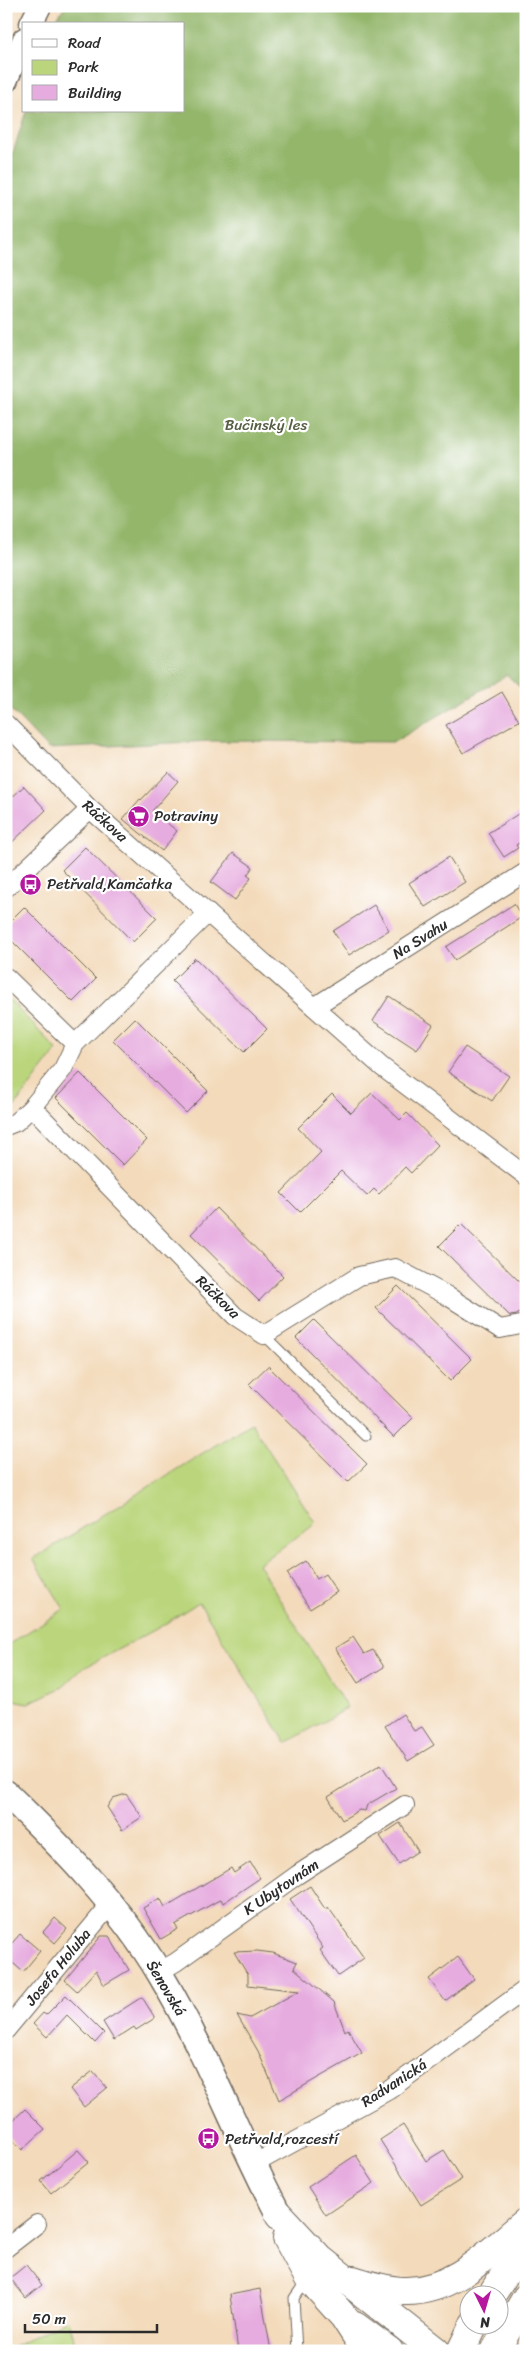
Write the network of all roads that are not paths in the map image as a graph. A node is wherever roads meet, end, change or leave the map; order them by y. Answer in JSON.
{"nodes":[{"id":1,"x":40,"y":6,"type":"edge"},
{"id":2,"x":32,"y":22,"type":"edge"},
{"id":3,"x":22,"y":45,"type":"edge"},
{"id":4,"x":6,"y":81,"type":"edge"},
{"id":5,"x":6,"y":724,"type":"edge"},
{"id":6,"x":90,"y":808,"type":"junction"},
{"id":7,"x":526,"y":872,"type":"edge"},
{"id":8,"x":6,"y":888,"type":"edge"},
{"id":9,"x":208,"y":913,"type":"junction"},
{"id":10,"x":6,"y":977,"type":"edge"},
{"id":11,"x":314,"y":1007,"type":"junction"},
{"id":12,"x":75,"y":1044,"type":"junction"},
{"id":13,"x":32,"y":1107,"type":"junction"},
{"id":14,"x":6,"y":1126,"type":"edge"},
{"id":15,"x":526,"y":1176,"type":"edge"},
{"id":16,"x":526,"y":1324,"type":"edge"},
{"id":17,"x":264,"y":1335,"type":"junction"},
{"id":18,"x":366,"y":1436,"type":"dead end"},
{"id":19,"x":6,"y":1793,"type":"edge"},
{"id":20,"x":405,"y":1805,"type":"dead end"},
{"id":21,"x":110,"y":1905,"type":"junction"},
{"id":22,"x":159,"y":1972,"type":"junction"},
{"id":23,"x":526,"y":1990,"type":"edge"},
{"id":24,"x":6,"y":2030,"type":"edge"},
{"id":25,"x":254,"y":2164,"type":"junction"},
{"id":26,"x":279,"y":2214,"type":"joint"},
{"id":27,"x":526,"y":2222,"type":"edge"},
{"id":28,"x":37,"y":2224,"type":"dead end"},
{"id":29,"x":526,"y":2242,"type":"edge"},
{"id":30,"x":6,"y":2248,"type":"edge"},
{"id":31,"x":314,"y":2268,"type":"junction"},
{"id":32,"x":343,"y":2277,"type":"junction"},
{"id":33,"x":499,"y":2284,"type":"edge"},
{"id":34,"x":526,"y":2298,"type":"edge"},
{"id":35,"x":344,"y":2317,"type":"junction"},
{"id":36,"x":469,"y":2334,"type":"edge"},
{"id":37,"x":297,"y":2351,"type":"edge"},
{"id":38,"x":366,"y":2351,"type":"edge"},
{"id":39,"x":389,"y":2351,"type":"edge"},
{"id":40,"x":436,"y":2351,"type":"edge"},
{"id":41,"x":461,"y":2351,"type":"edge"},
{"id":42,"x":495,"y":2351,"type":"edge"}],
"edges":[{"from":1,"to":2,"type":"street"},
{"from":3,"to":4,"type":"street"},
{"from":5,"to":6,"type":"street","name":"Ráčkova"},
{"from":6,"to":8,"type":"street"},
{"from":6,"to":9,"type":"street","name":"Ráčkova"},
{"from":7,"to":11,"type":"street","name":"Na Svahu"},
{"from":9,"to":11,"type":"street","name":"Ráčkova"},
{"from":9,"to":12,"type":"street"},
{"from":10,"to":12,"type":"street"},
{"from":11,"to":15,"type":"street","name":"Ráčkova"},
{"from":12,"to":13,"type":"street"},
{"from":13,"to":14,"type":"street"},
{"from":13,"to":17,"type":"street","name":"Ráčkova"},
{"from":16,"to":17,"type":"street"},
{"from":17,"to":18,"type":"lane"},
{"from":19,"to":21,"type":"main road","name":"Šenovská"},
{"from":20,"to":22,"type":"street","name":"K Ubytovnám"},
{"from":21,"to":22,"type":"main road","name":"Šenovská"},
{"from":21,"to":24,"type":"street","name":"Josefa Holuba"},
{"from":22,"to":25,"type":"main road","name":"Šenovská"},
{"from":23,"to":25,"type":"street","name":"Radvanická"},
{"from":25,"to":26,"type":"main road","name":"Šenovská"},
{"from":26,"to":31,"type":"main road"},
{"from":27,"to":32,"type":"main road"},
{"from":28,"to":30,"type":"street"},
{"from":29,"to":33,"type":"main road"},
{"from":31,"to":32,"type":"main road"},
{"from":31,"to":35,"type":"main road"},
{"from":31,"to":37,"type":"lane"},
{"from":32,"to":40,"type":"main road"},
{"from":34,"to":42,"type":"main road"},
{"from":35,"to":38,"type":"main road"},
{"from":35,"to":39,"type":"main road"},
{"from":36,"to":41,"type":"main road"}]}
